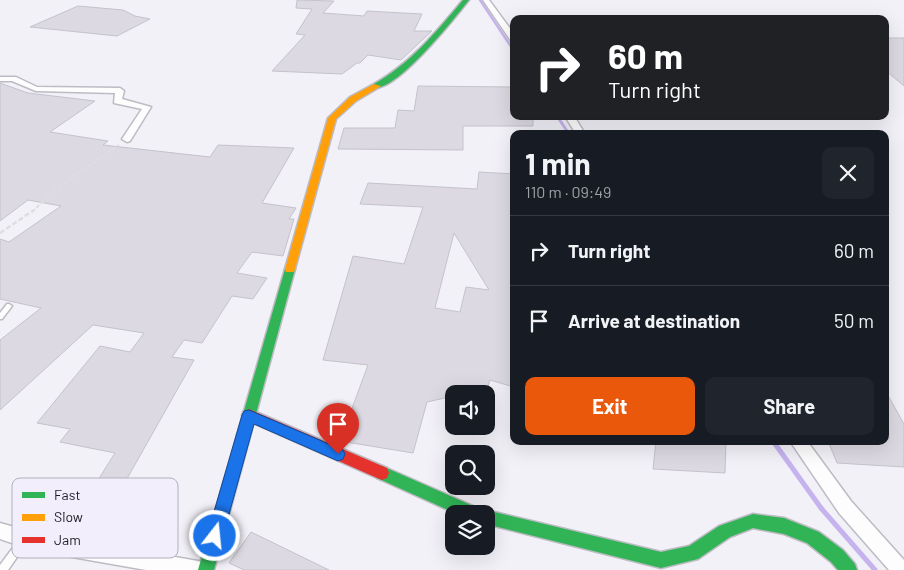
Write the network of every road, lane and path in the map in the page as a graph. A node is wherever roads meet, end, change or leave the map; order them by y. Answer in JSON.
{"nodes":[{"id":1,"x":466,"y":0,"type":"edge"},
{"id":2,"x":486,"y":0,"type":"edge"},
{"id":3,"x":510,"y":33,"type":"edge"},
{"id":4,"x":0,"y":79,"type":"edge"},
{"id":5,"x":127,"y":139,"type":"joint"},
{"id":6,"x":0,"y":233,"type":"edge"},
{"id":7,"x":9,"y":306,"type":"dead end"},
{"id":8,"x":0,"y":317,"type":"edge"},
{"id":9,"x":249,"y":415,"type":"junction"},
{"id":10,"x":801,"y":445,"type":"edge"},
{"id":11,"x":454,"y":505,"type":"edge"},
{"id":12,"x":495,"y":519,"type":"edge"},
{"id":13,"x":0,"y":531,"type":"edge"},
{"id":14,"x":12,"y":535,"type":"edge"},
{"id":15,"x":12,"y":557,"type":"edge"},
{"id":16,"x":129,"y":558,"type":"edge"},
{"id":17,"x":2,"y":570,"type":"edge"},
{"id":18,"x":198,"y":570,"type":"edge"},
{"id":19,"x":206,"y":570,"type":"edge"},
{"id":20,"x":849,"y":570,"type":"edge"},
{"id":21,"x":901,"y":570,"type":"edge"}],
"edges":[{"from":1,"to":9,"type":"street"},
{"from":2,"to":3,"type":"street"},
{"from":4,"to":5,"type":"street"},
{"from":5,"to":6,"type":"path"},
{"from":7,"to":8,"type":"lane"},
{"from":9,"to":11,"type":"street"},
{"from":9,"to":19,"type":"street"},
{"from":10,"to":21,"type":"street"},
{"from":12,"to":20,"type":"street"},
{"from":13,"to":14,"type":"street"},
{"from":15,"to":17,"type":"lane"},
{"from":16,"to":18,"type":"street"}]}
